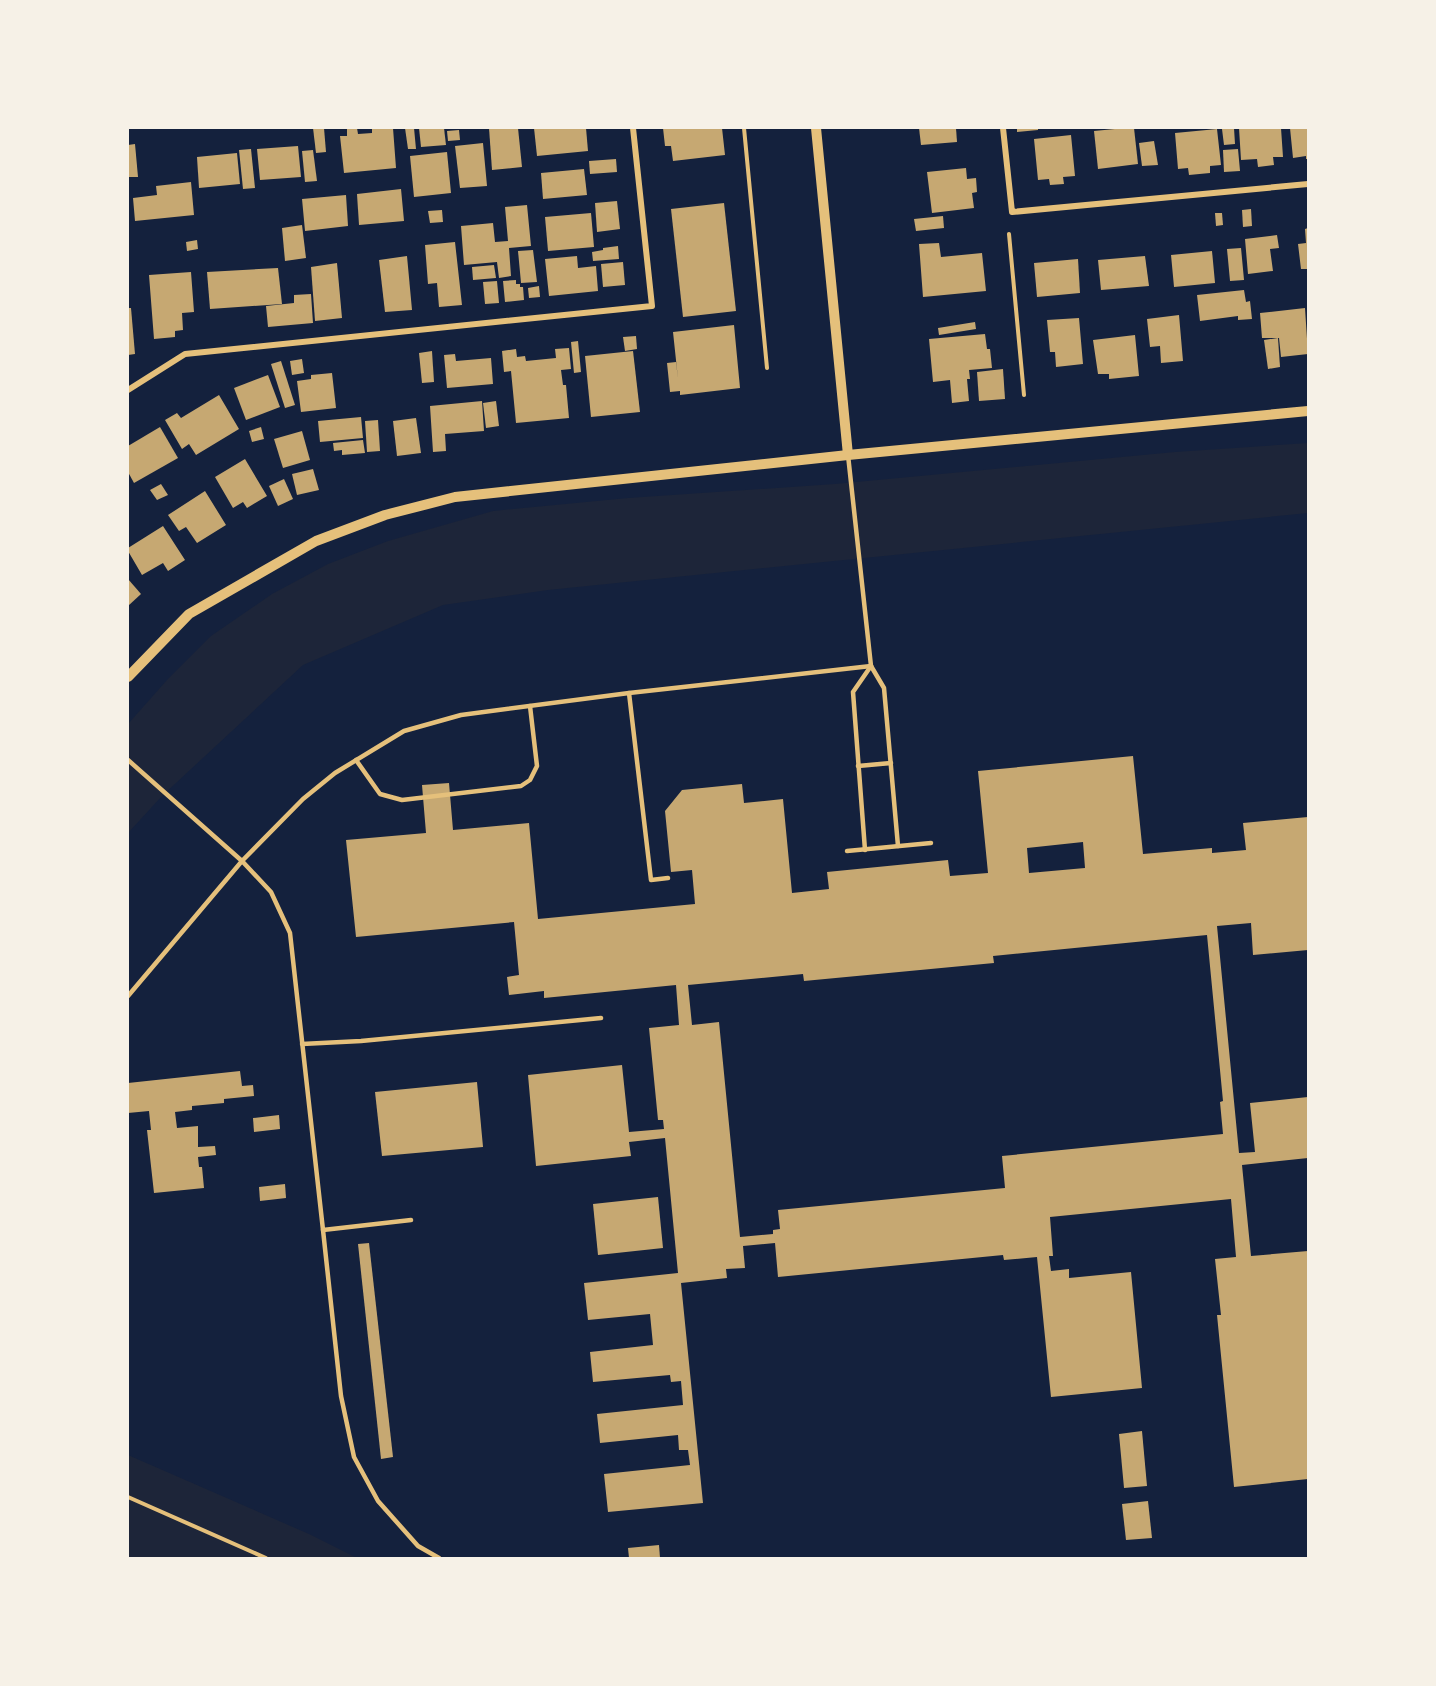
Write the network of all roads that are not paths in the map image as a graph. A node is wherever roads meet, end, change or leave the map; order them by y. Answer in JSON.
{"nodes":[{"id":1,"x":633,"y":128,"type":"edge"},
{"id":2,"x":816,"y":128,"type":"edge"},
{"id":3,"x":1003,"y":128,"type":"edge"},
{"id":4,"x":1308,"y":184,"type":"edge"},
{"id":5,"x":128,"y":390,"type":"edge"},
{"id":6,"x":1308,"y":411,"type":"edge"},
{"id":7,"x":848,"y":456,"type":"junction"},
{"id":8,"x":871,"y":666,"type":"junction"},
{"id":9,"x":128,"y":677,"type":"edge"},
{"id":10,"x":629,"y":693,"type":"junction"},
{"id":11,"x":530,"y":706,"type":"junction"},
{"id":12,"x":128,"y":760,"type":"edge"},
{"id":13,"x":356,"y":760,"type":"junction"},
{"id":14,"x":891,"y":763,"type":"junction"},
{"id":15,"x":858,"y":766,"type":"junction"},
{"id":16,"x":932,"y":843,"type":"dead end"},
{"id":17,"x":898,"y":846,"type":"junction"},
{"id":18,"x":865,"y":849,"type":"junction"},
{"id":19,"x":847,"y":851,"type":"dead end"},
{"id":20,"x":242,"y":861,"type":"junction"},
{"id":21,"x":668,"y":878,"type":"dead end"},
{"id":22,"x":128,"y":996,"type":"edge"},
{"id":23,"x":601,"y":1018,"type":"dead end"},
{"id":24,"x":302,"y":1044,"type":"junction"},
{"id":25,"x":411,"y":1220,"type":"dead end"},
{"id":26,"x":323,"y":1230,"type":"junction"},
{"id":27,"x":439,"y":1558,"type":"edge"}],
"edges":[{"from":1,"to":5,"type":"street"},
{"from":2,"to":7,"type":"street"},
{"from":3,"to":4,"type":"street"},
{"from":6,"to":7,"type":"street"},
{"from":7,"to":8,"type":"lane"},
{"from":7,"to":9,"type":"street"},
{"from":8,"to":10,"type":"lane"},
{"from":8,"to":14,"type":"lane"},
{"from":8,"to":15,"type":"lane"},
{"from":10,"to":11,"type":"lane"},
{"from":10,"to":21,"type":"lane"},
{"from":11,"to":13,"type":"lane"},
{"from":11,"to":13,"type":"lane"},
{"from":12,"to":20,"type":"lane"},
{"from":13,"to":20,"type":"lane"},
{"from":14,"to":15,"type":"lane"},
{"from":14,"to":17,"type":"lane"},
{"from":15,"to":18,"type":"lane"},
{"from":16,"to":17,"type":"lane"},
{"from":17,"to":18,"type":"lane"},
{"from":18,"to":19,"type":"lane"},
{"from":20,"to":22,"type":"lane"},
{"from":20,"to":24,"type":"lane"},
{"from":23,"to":24,"type":"lane"},
{"from":24,"to":26,"type":"lane"},
{"from":25,"to":26,"type":"lane"},
{"from":26,"to":27,"type":"lane"}]}
